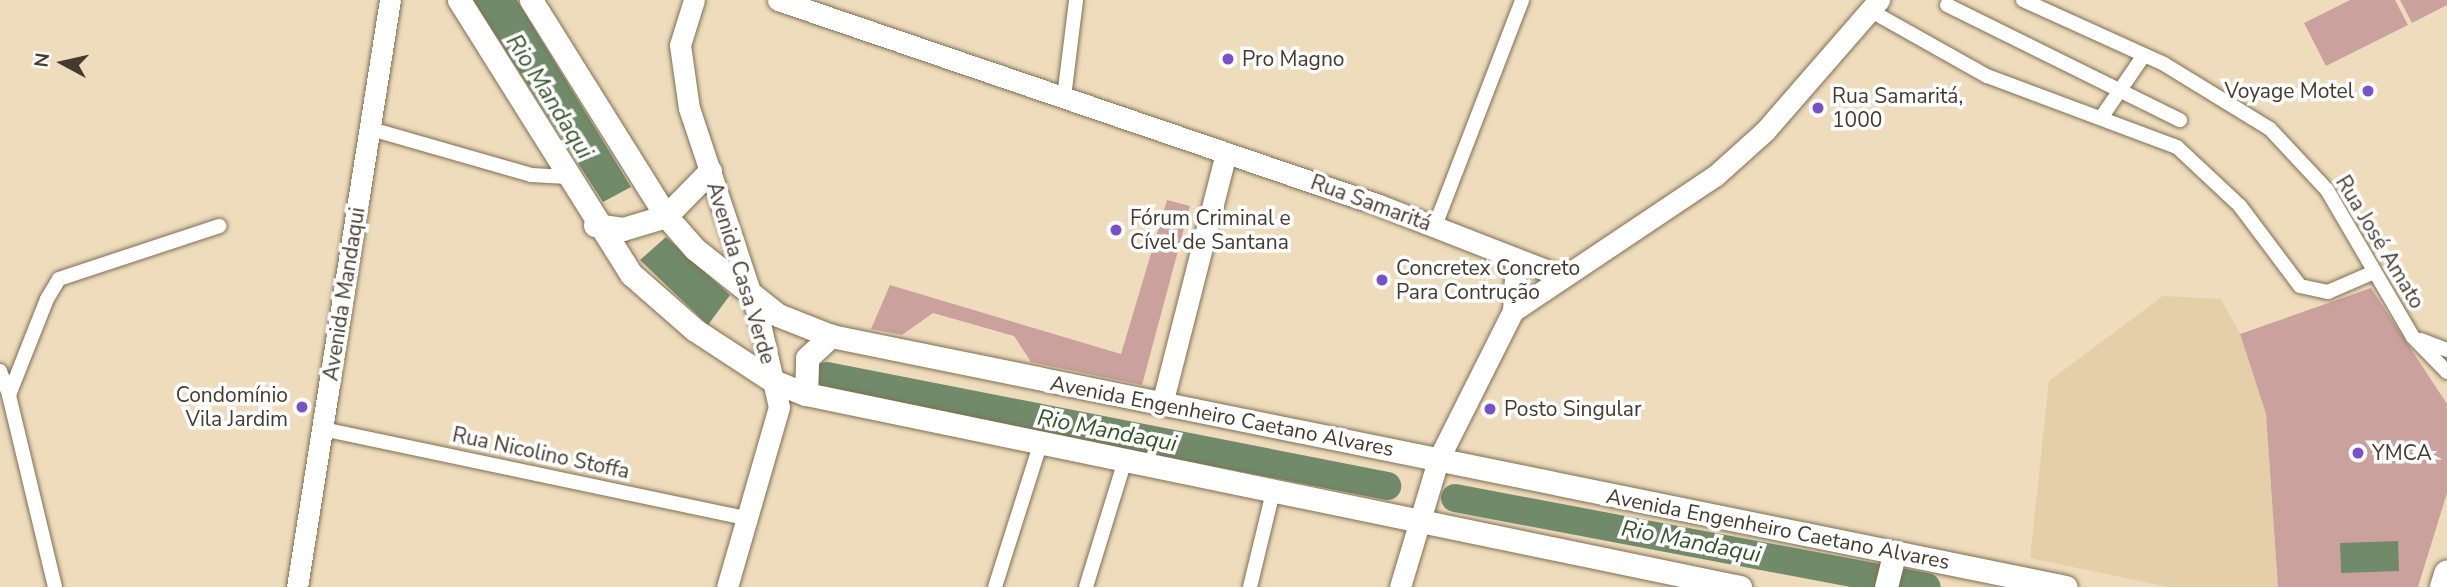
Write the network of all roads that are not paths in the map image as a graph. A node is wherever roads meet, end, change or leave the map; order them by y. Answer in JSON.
{"nodes":[{"id":1,"x":390,"y":0,"type":"edge"},
{"id":2,"x":460,"y":0,"type":"edge"},
{"id":3,"x":531,"y":0,"type":"edge"},
{"id":4,"x":694,"y":0,"type":"edge"},
{"id":5,"x":778,"y":0,"type":"edge"},
{"id":6,"x":1522,"y":0,"type":"edge"},
{"id":7,"x":2023,"y":0,"type":"edge"},
{"id":8,"x":1074,"y":1,"type":"edge"},
{"id":9,"x":1947,"y":5,"type":"dead end"},
{"id":10,"x":1875,"y":6,"type":"edge"},
{"id":11,"x":2144,"y":55,"type":"junction"},
{"id":12,"x":2121,"y":88,"type":"junction"},
{"id":13,"x":1064,"y":97,"type":"junction"},
{"id":14,"x":2101,"y":118,"type":"junction"},
{"id":15,"x":2180,"y":120,"type":"dead end"},
{"id":16,"x":371,"y":129,"type":"junction"},
{"id":17,"x":1226,"y":153,"type":"junction"},
{"id":18,"x":710,"y":171,"type":"junction"},
{"id":19,"x":568,"y":177,"type":"junction"},
{"id":20,"x":666,"y":216,"type":"junction"},
{"id":21,"x":596,"y":225,"type":"junction"},
{"id":22,"x":219,"y":226,"type":"dead end"},
{"id":23,"x":1435,"y":226,"type":"junction"},
{"id":24,"x":1516,"y":261,"type":"junction"},
{"id":25,"x":2374,"y":272,"type":"junction"},
{"id":26,"x":1559,"y":275,"type":"junction"},
{"id":27,"x":751,"y":297,"type":"junction"},
{"id":28,"x":1513,"y":311,"type":"junction"},
{"id":29,"x":831,"y":336,"type":"junction"},
{"id":30,"x":2413,"y":337,"type":"junction"},
{"id":31,"x":2447,"y":350,"type":"edge"},
{"id":32,"x":0,"y":371,"type":"edge"},
{"id":33,"x":2447,"y":372,"type":"edge"},
{"id":34,"x":773,"y":381,"type":"junction"},
{"id":35,"x":806,"y":394,"type":"junction"},
{"id":36,"x":9,"y":395,"type":"junction"},
{"id":37,"x":1162,"y":404,"type":"junction"},
{"id":38,"x":323,"y":429,"type":"junction"},
{"id":39,"x":1041,"y":442,"type":"junction"},
{"id":40,"x":1125,"y":460,"type":"junction"},
{"id":41,"x":1438,"y":460,"type":"junction"},
{"id":42,"x":1274,"y":488,"type":"junction"},
{"id":43,"x":1418,"y":518,"type":"junction"},
{"id":44,"x":750,"y":519,"type":"junction"},
{"id":45,"x":1895,"y":552,"type":"junction"},
{"id":46,"x":2447,"y":573,"type":"edge"},
{"id":47,"x":55,"y":587,"type":"edge"},
{"id":48,"x":297,"y":587,"type":"edge"},
{"id":49,"x":727,"y":587,"type":"edge"},
{"id":50,"x":995,"y":587,"type":"edge"},
{"id":51,"x":1086,"y":587,"type":"edge"},
{"id":52,"x":1250,"y":587,"type":"edge"},
{"id":53,"x":1400,"y":587,"type":"edge"},
{"id":54,"x":1740,"y":587,"type":"edge"},
{"id":55,"x":1886,"y":587,"type":"edge"},
{"id":56,"x":2066,"y":587,"type":"edge"},
{"id":57,"x":2443,"y":587,"type":"edge"}],
"edges":[{"from":1,"to":16,"type":"street","name":"Avenida Mandaqui"},
{"from":2,"to":19,"type":"main road"},
{"from":3,"to":20,"type":"main road","name":"Avenida Engenheiro Caetano Alvares"},
{"from":4,"to":18,"type":"street","name":"Avenida Casa Verde"},
{"from":5,"to":13,"type":"street","name":"Rua Samaritá"},
{"from":6,"to":23,"type":"street"},
{"from":7,"to":11,"type":"street","name":"Rua José Amato"},
{"from":8,"to":13,"type":"street"},
{"from":9,"to":12,"type":"street"},
{"from":10,"to":14,"type":"street"},
{"from":10,"to":26,"type":"street"},
{"from":11,"to":12,"type":"street"},
{"from":11,"to":25,"type":"street","name":"Rua José Amato"},
{"from":12,"to":14,"type":"street"},
{"from":12,"to":15,"type":"street"},
{"from":13,"to":17,"type":"street","name":"Rua Samaritá"},
{"from":14,"to":25,"type":"street"},
{"from":16,"to":19,"type":"street"},
{"from":16,"to":38,"type":"street","name":"Avenida Mandaqui"},
{"from":17,"to":23,"type":"street","name":"Rua Samaritá"},
{"from":17,"to":37,"type":"street"},
{"from":18,"to":20,"type":"main road"},
{"from":18,"to":27,"type":"street","name":"Avenida Casa Verde"},
{"from":19,"to":21,"type":"main road"},
{"from":20,"to":21,"type":"main road"},
{"from":20,"to":27,"type":"main road","name":"Avenida Engenheiro Caetano Alvares"},
{"from":21,"to":34,"type":"main road"},
{"from":22,"to":36,"type":"street"},
{"from":23,"to":24,"type":"street","name":"Rua Samaritá"},
{"from":24,"to":26,"type":"street","name":"Rua Samaritá"},
{"from":24,"to":28,"type":"street"},
{"from":25,"to":30,"type":"street","name":"Rua José Amato"},
{"from":26,"to":28,"type":"street"},
{"from":27,"to":29,"type":"main road","name":"Avenida Engenheiro Caetano Alvares"},
{"from":27,"to":34,"type":"street","name":"Avenida Casa Verde"},
{"from":28,"to":41,"type":"street"},
{"from":29,"to":35,"type":"main road"},
{"from":29,"to":37,"type":"main road","name":"Avenida Engenheiro Caetano Alvares"},
{"from":30,"to":31,"type":"street","name":"Rua José Amato"},
{"from":30,"to":33,"type":"street","name":"Rua José Amato"},
{"from":32,"to":36,"type":"street"},
{"from":34,"to":35,"type":"main road"},
{"from":34,"to":44,"type":"street","name":"Avenida Casa Verde"},
{"from":35,"to":39,"type":"main road"},
{"from":36,"to":47,"type":"street"},
{"from":37,"to":41,"type":"main road","name":"Avenida Engenheiro Caetano Alvares"},
{"from":38,"to":44,"type":"street","name":"Rua Nicolino Stoffa"},
{"from":38,"to":48,"type":"street","name":"Avenida Mandaqui"},
{"from":39,"to":40,"type":"main road"},
{"from":39,"to":50,"type":"street"},
{"from":40,"to":42,"type":"main road"},
{"from":40,"to":51,"type":"street"},
{"from":41,"to":43,"type":"street"},
{"from":41,"to":45,"type":"main road","name":"Avenida Engenheiro Caetano Alvares"},
{"from":42,"to":43,"type":"main road"},
{"from":42,"to":52,"type":"street"},
{"from":43,"to":53,"type":"street"},
{"from":43,"to":54,"type":"main road"},
{"from":44,"to":49,"type":"street","name":"Avenida Casa Verde"},
{"from":45,"to":55,"type":"main road"},
{"from":45,"to":56,"type":"main road","name":"Avenida Engenheiro Caetano Alvares"},
{"from":46,"to":57,"type":"highway"}]}
